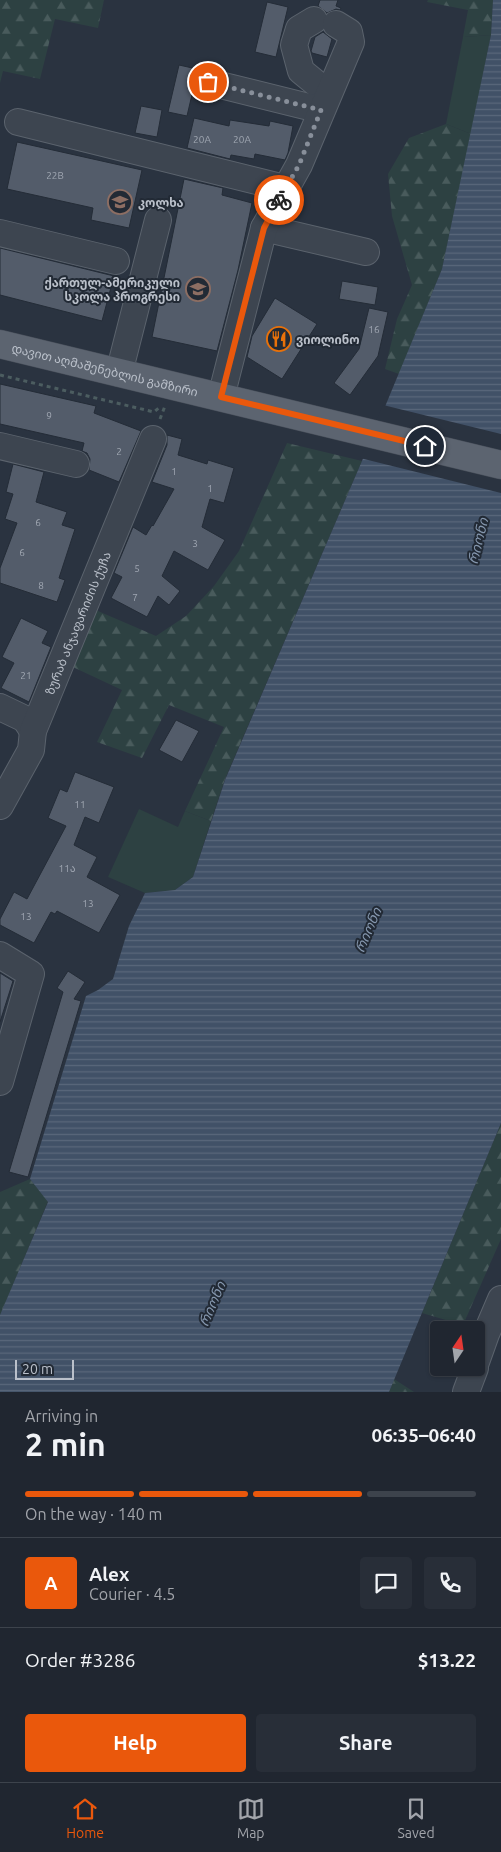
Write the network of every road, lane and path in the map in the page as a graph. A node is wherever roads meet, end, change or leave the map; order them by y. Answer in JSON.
{"nodes":[{"id":1,"x":208,"y":82,"type":"dead end"},
{"id":2,"x":325,"y":101,"type":"junction"},
{"id":3,"x":18,"y":122,"type":"dead end"},
{"id":4,"x":285,"y":188,"type":"junction"},
{"id":5,"x":158,"y":220,"type":"dead end"},
{"id":6,"x":264,"y":228,"type":"junction"},
{"id":7,"x":0,"y":233,"type":"edge"},
{"id":8,"x":366,"y":252,"type":"dead end"},
{"id":9,"x":116,"y":261,"type":"dead end"},
{"id":10,"x":0,"y":344,"type":"edge"},
{"id":11,"x":119,"y":372,"type":"junction"},
{"id":12,"x":221,"y":397,"type":"junction"},
{"id":13,"x":153,"y":438,"type":"dead end"},
{"id":14,"x":0,"y":446,"type":"edge"},
{"id":15,"x":76,"y":464,"type":"dead end"},
{"id":16,"x":501,"y":465,"type":"edge"},
{"id":17,"x":0,"y":707,"type":"edge"},
{"id":18,"x":33,"y":731,"type":"junction"},
{"id":19,"x":0,"y":806,"type":"edge"},
{"id":20,"x":0,"y":955,"type":"edge"},
{"id":21,"x":0,"y":1082,"type":"edge"},
{"id":22,"x":501,"y":1299,"type":"edge"},
{"id":23,"x":493,"y":1337,"type":"edge"},
{"id":24,"x":485,"y":1349,"type":"edge"},
{"id":25,"x":471,"y":1376,"type":"edge"},
{"id":26,"x":466,"y":1392,"type":"edge"}],
"edges":[{"from":1,"to":2,"type":"street"},
{"from":2,"to":2,"type":"street"},
{"from":2,"to":4,"type":"street"},
{"from":3,"to":4,"type":"street"},
{"from":4,"to":6,"type":"street"},
{"from":5,"to":11,"type":"street"},
{"from":6,"to":8,"type":"street"},
{"from":6,"to":12,"type":"street"},
{"from":7,"to":9,"type":"street"},
{"from":10,"to":11,"type":"main road","name":"დავით აღმაშენებლის გამზირი"},
{"from":11,"to":12,"type":"main road","name":"დავით აღმაშენებლის გამზირი"},
{"from":12,"to":16,"type":"main road","name":"დავით აღმაშენებლის გამზირი"},
{"from":13,"to":18,"type":"street","name":"ზურაბ ანჯაფარიძის ქუჩა"},
{"from":14,"to":15,"type":"street"},
{"from":17,"to":18,"type":"street"},
{"from":18,"to":19,"type":"street","name":"ზურაბ ანჯაფარიძის ქუჩა"},
{"from":20,"to":21,"type":"street"},
{"from":22,"to":23,"type":"street"},
{"from":23,"to":24,"type":"street"},
{"from":25,"to":26,"type":"street"}]}
